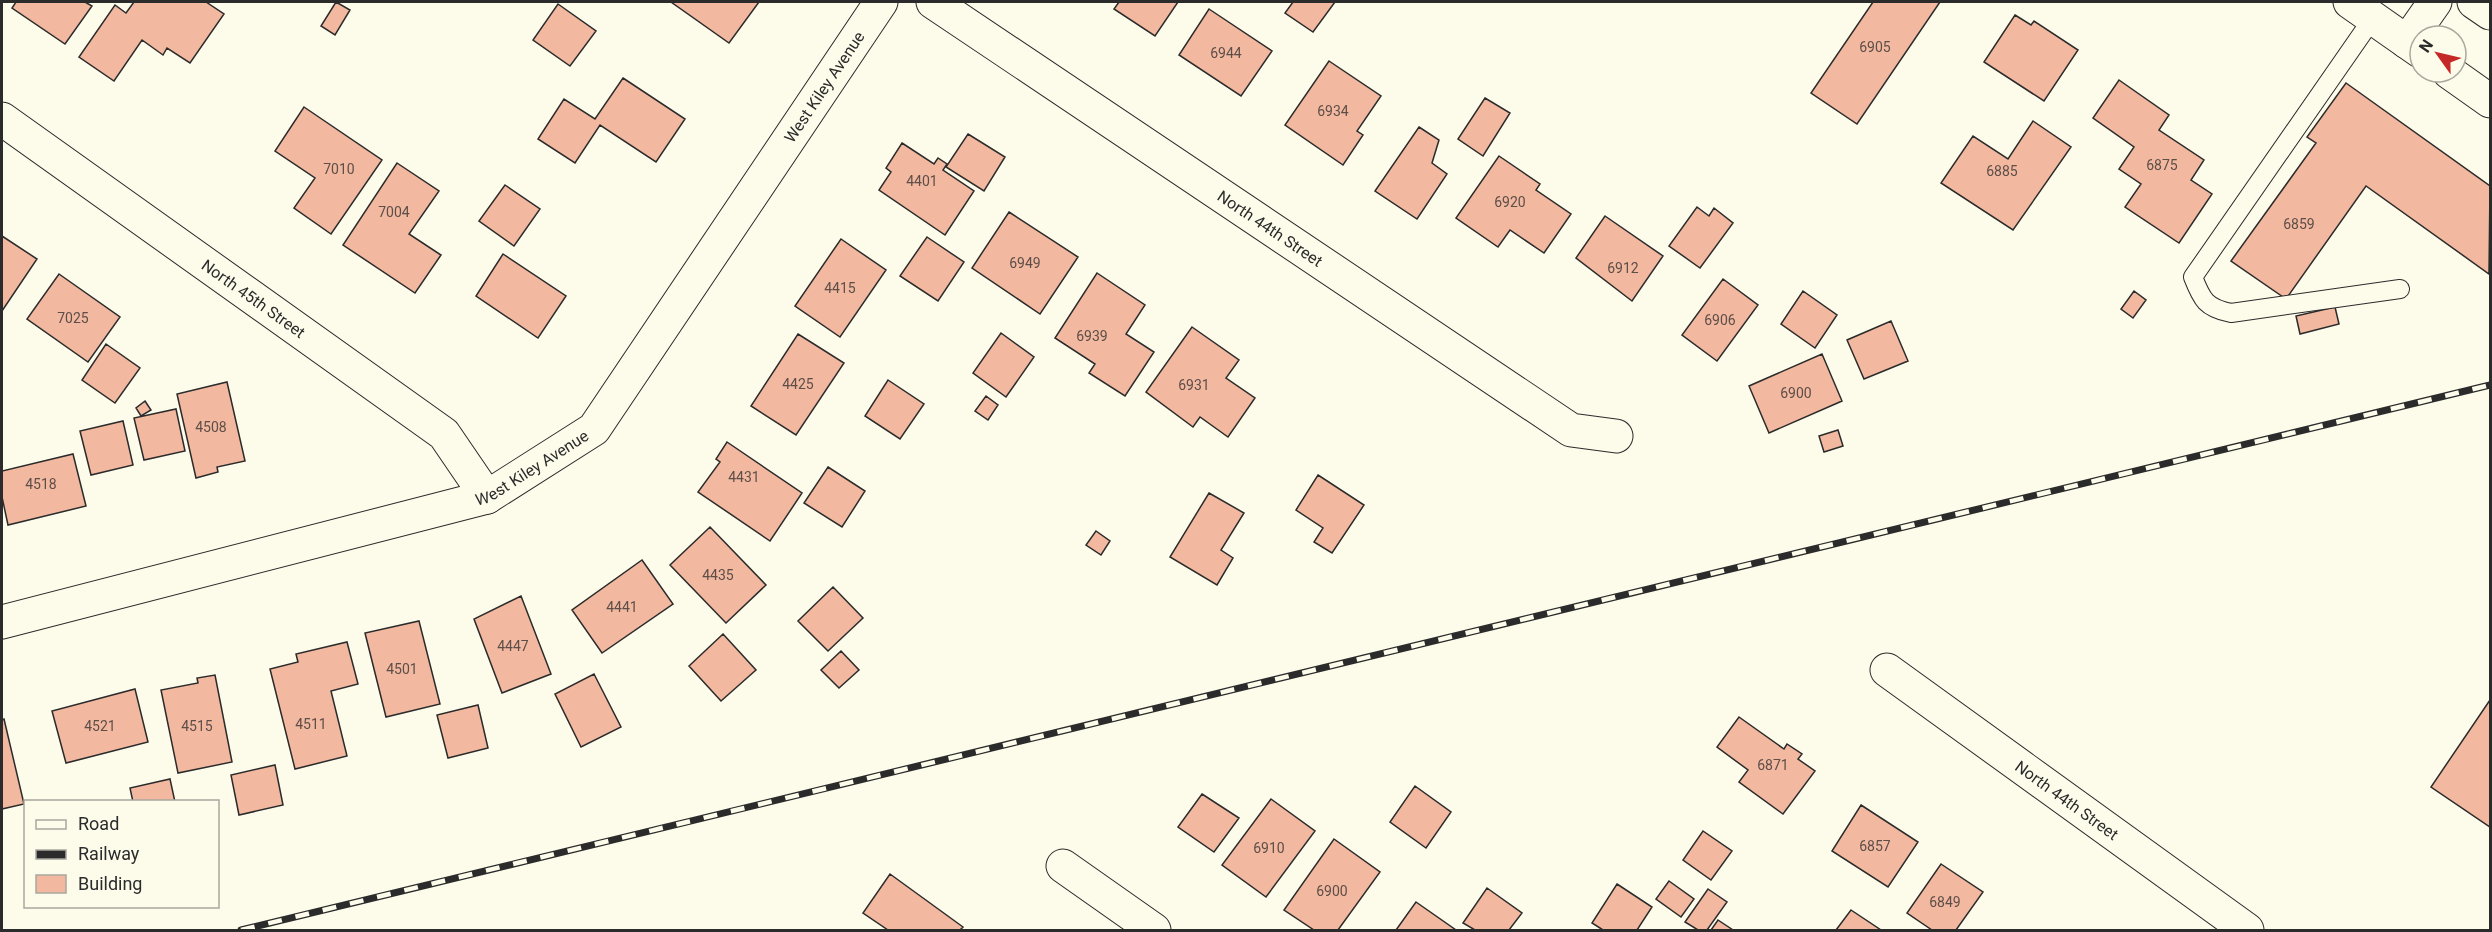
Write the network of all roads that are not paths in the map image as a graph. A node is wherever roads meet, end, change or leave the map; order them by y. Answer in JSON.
{"nodes":[{"id":1,"x":881,"y":2,"type":"edge"},
{"id":2,"x":933,"y":2,"type":"edge"},
{"id":3,"x":2435,"y":2,"type":"edge"},
{"id":4,"x":2474,"y":2,"type":"edge"},
{"id":5,"x":2362,"y":10,"type":"edge"},
{"id":6,"x":2490,"y":13,"type":"edge"},
{"id":7,"x":2424,"y":24,"type":"edge"},
{"id":8,"x":2408,"y":42,"type":"edge"},
{"id":9,"x":2466,"y":84,"type":"edge"},
{"id":10,"x":2490,"y":101,"type":"edge"},
{"id":11,"x":2,"y":119,"type":"edge"},
{"id":12,"x":2400,"y":289,"type":"dead end"},
{"id":13,"x":1616,"y":436,"type":"dead end"},
{"id":14,"x":487,"y":497,"type":"junction"},
{"id":15,"x":2,"y":622,"type":"edge"},
{"id":16,"x":1887,"y":670,"type":"dead end"},
{"id":17,"x":1063,"y":866,"type":"dead end"},
{"id":18,"x":1154,"y":930,"type":"edge"},
{"id":19,"x":2247,"y":930,"type":"edge"}],
"edges":[{"from":1,"to":14,"type":"street","name":"West Kiley Avenue"},
{"from":2,"to":13,"type":"street","name":"North 44th Street"},
{"from":3,"to":7,"type":"street"},
{"from":4,"to":6,"type":"street"},
{"from":5,"to":8,"type":"street"},
{"from":5,"to":12,"type":"lane"},
{"from":9,"to":10,"type":"street"},
{"from":11,"to":14,"type":"street","name":"North 45th Street"},
{"from":14,"to":15,"type":"street","name":"West Kiley Avenue"},
{"from":16,"to":19,"type":"street","name":"North 44th Street"},
{"from":17,"to":18,"type":"street"}]}
